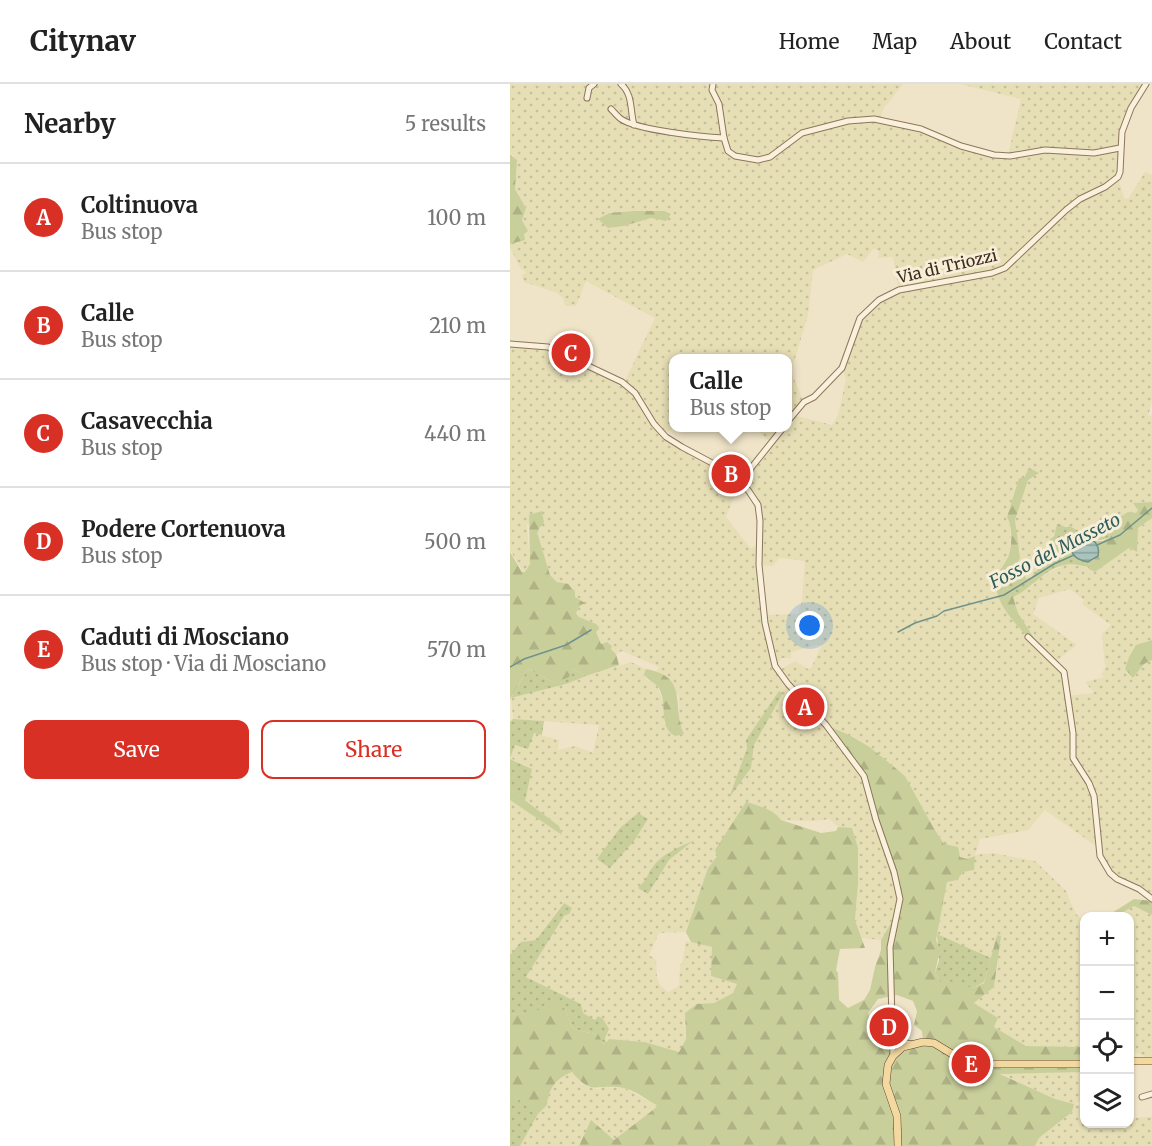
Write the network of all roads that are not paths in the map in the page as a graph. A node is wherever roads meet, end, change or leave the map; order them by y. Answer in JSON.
{"nodes":[{"id":1,"x":594,"y":84,"type":"edge"},
{"id":2,"x":621,"y":84,"type":"edge"},
{"id":3,"x":713,"y":84,"type":"edge"},
{"id":4,"x":1146,"y":84,"type":"edge"},
{"id":5,"x":587,"y":99,"type":"dead end"},
{"id":6,"x":611,"y":109,"type":"dead end"},
{"id":7,"x":634,"y":125,"type":"junction"},
{"id":8,"x":724,"y":138,"type":"junction"},
{"id":9,"x":1120,"y":148,"type":"junction"},
{"id":10,"x":510,"y":344,"type":"edge"},
{"id":11,"x":792,"y":416,"type":"edge"},
{"id":12,"x":780,"y":432,"type":"edge"},
{"id":13,"x":739,"y":483,"type":"junction"},
{"id":14,"x":1028,"y":637,"type":"dead end"},
{"id":15,"x":1152,"y":899,"type":"edge"},
{"id":16,"x":891,"y":1028,"type":"junction"},
{"id":17,"x":911,"y":1044,"type":"junction"},
{"id":18,"x":893,"y":1056,"type":"junction"},
{"id":19,"x":1134,"y":1061,"type":"edge"},
{"id":20,"x":1152,"y":1061,"type":"edge"},
{"id":21,"x":1080,"y":1064,"type":"edge"},
{"id":22,"x":1152,"y":1094,"type":"edge"},
{"id":23,"x":1142,"y":1097,"type":"dead end"},
{"id":24,"x":898,"y":1146,"type":"edge"}],
"edges":[{"from":1,"to":5,"type":"street"},
{"from":2,"to":7,"type":"street"},
{"from":3,"to":8,"type":"street"},
{"from":4,"to":9,"type":"street","name":"Via di Triozzi"},
{"from":6,"to":7,"type":"street"},
{"from":7,"to":8,"type":"street"},
{"from":8,"to":9,"type":"street"},
{"from":9,"to":11,"type":"street","name":"Via di Triozzi"},
{"from":10,"to":13,"type":"street"},
{"from":12,"to":13,"type":"street"},
{"from":13,"to":16,"type":"street"},
{"from":14,"to":15,"type":"street"},
{"from":16,"to":17,"type":"street"},
{"from":16,"to":18,"type":"street"},
{"from":17,"to":18,"type":"main road"},
{"from":17,"to":21,"type":"main road"},
{"from":18,"to":24,"type":"main road"},
{"from":19,"to":20,"type":"main road"},
{"from":22,"to":23,"type":"street"}]}
